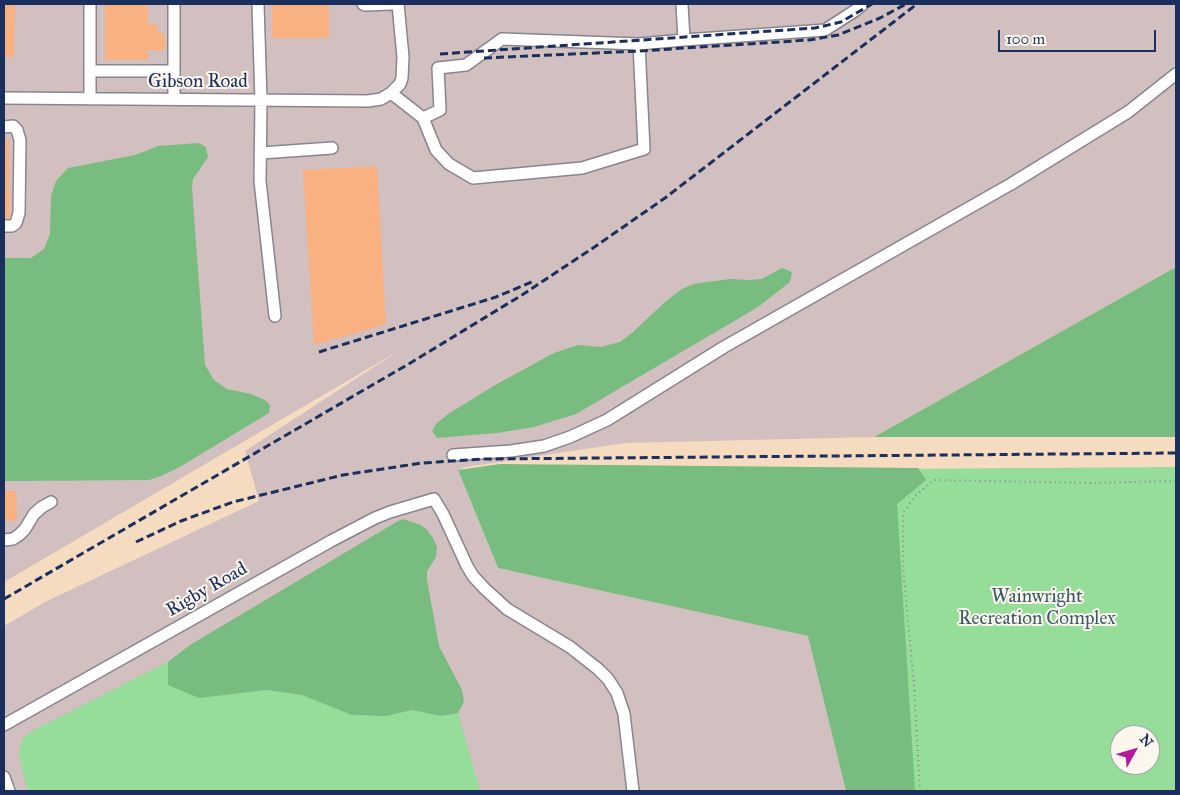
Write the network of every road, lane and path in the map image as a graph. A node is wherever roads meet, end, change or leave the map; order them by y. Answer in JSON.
{"nodes":[{"id":1,"x":90,"y":4,"type":"edge"},
{"id":2,"x":174,"y":4,"type":"edge"},
{"id":3,"x":258,"y":4,"type":"edge"},
{"id":4,"x":363,"y":4,"type":"edge"},
{"id":5,"x":392,"y":4,"type":"edge"},
{"id":6,"x":398,"y":4,"type":"edge"},
{"id":7,"x":682,"y":4,"type":"edge"},
{"id":8,"x":863,"y":4,"type":"edge"},
{"id":9,"x":684,"y":40,"type":"junction"},
{"id":10,"x":639,"y":44,"type":"junction"},
{"id":11,"x":174,"y":70,"type":"junction"},
{"id":12,"x":90,"y":71,"type":"junction"},
{"id":13,"x":1176,"y":74,"type":"edge"},
{"id":14,"x":391,"y":93,"type":"junction"},
{"id":15,"x":4,"y":98,"type":"edge"},
{"id":16,"x":90,"y":99,"type":"junction"},
{"id":17,"x":174,"y":99,"type":"junction"},
{"id":18,"x":261,"y":100,"type":"junction"},
{"id":19,"x":423,"y":118,"type":"junction"},
{"id":20,"x":4,"y":127,"type":"edge"},
{"id":21,"x":332,"y":148,"type":"dead end"},
{"id":22,"x":261,"y":153,"type":"junction"},
{"id":23,"x":4,"y":226,"type":"edge"},
{"id":24,"x":275,"y":316,"type":"dead end"},
{"id":25,"x":453,"y":455,"type":"dead end"},
{"id":26,"x":1176,"y":481,"type":"edge"},
{"id":27,"x":51,"y":502,"type":"dead end"},
{"id":28,"x":4,"y":540,"type":"edge"},
{"id":29,"x":4,"y":725,"type":"edge"},
{"id":30,"x":4,"y":776,"type":"edge"},
{"id":31,"x":9,"y":791,"type":"edge"},
{"id":32,"x":633,"y":791,"type":"edge"},
{"id":33,"x":920,"y":791,"type":"edge"}],
"edges":[{"from":1,"to":12,"type":"street"},
{"from":2,"to":11,"type":"street"},
{"from":3,"to":18,"type":"street"},
{"from":4,"to":5,"type":"street"},
{"from":6,"to":14,"type":"street"},
{"from":7,"to":9,"type":"street"},
{"from":8,"to":9,"type":"street"},
{"from":9,"to":10,"type":"street"},
{"from":10,"to":19,"type":"street"},
{"from":10,"to":19,"type":"street"},
{"from":11,"to":12,"type":"street"},
{"from":11,"to":17,"type":"street"},
{"from":12,"to":16,"type":"street"},
{"from":13,"to":25,"type":"street"},
{"from":14,"to":18,"type":"street","name":"Gibson Road"},
{"from":14,"to":19,"type":"street"},
{"from":15,"to":16,"type":"street","name":"Gibson Road"},
{"from":16,"to":17,"type":"street","name":"Gibson Road"},
{"from":17,"to":18,"type":"street","name":"Gibson Road"},
{"from":18,"to":22,"type":"street"},
{"from":20,"to":23,"type":"street"},
{"from":21,"to":22,"type":"street"},
{"from":22,"to":24,"type":"street"},
{"from":26,"to":33,"type":"path"},
{"from":27,"to":28,"type":"street"},
{"from":29,"to":32,"type":"street","name":"Rigby Road"},
{"from":30,"to":31,"type":"street"}]}
